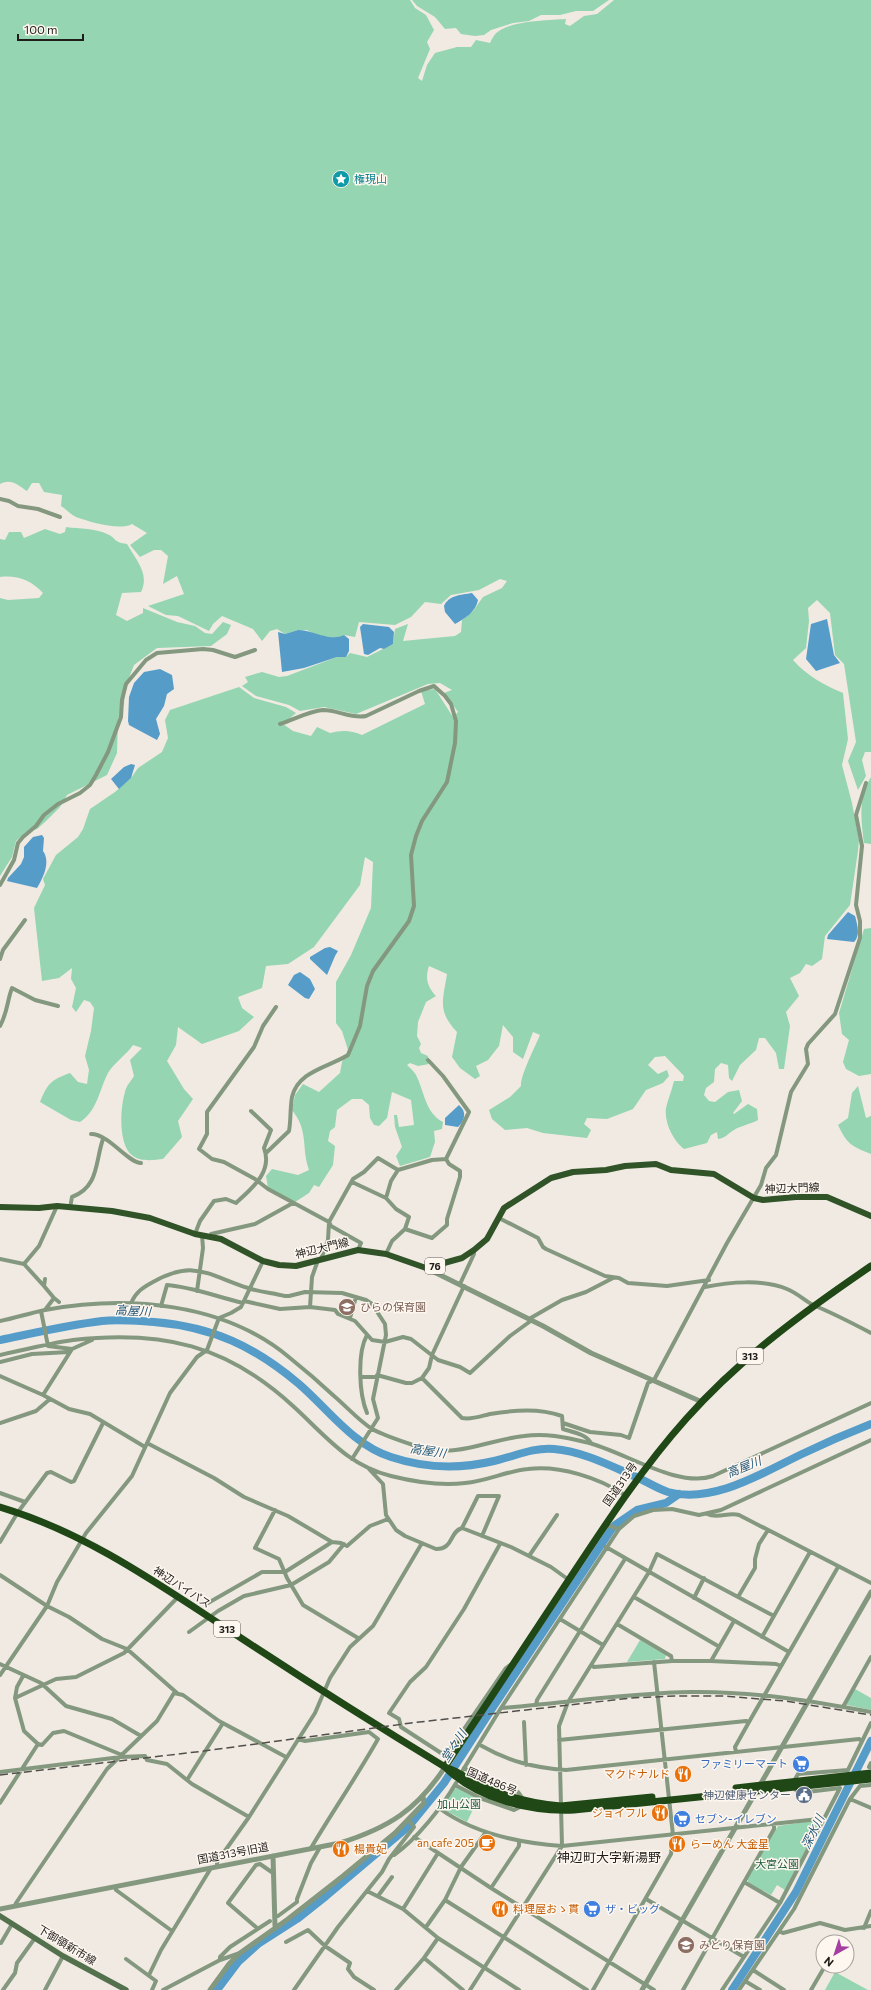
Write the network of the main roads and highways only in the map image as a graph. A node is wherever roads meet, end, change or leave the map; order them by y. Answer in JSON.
{"nodes":[{"id":1,"x":0,"y":1207,"type":"edge"},
{"id":2,"x":871,"y":1216,"type":"edge"},
{"id":3,"x":871,"y":1266,"type":"edge"},
{"id":4,"x":0,"y":1507,"type":"edge"},
{"id":5,"x":454,"y":1770,"type":"junction"},
{"id":6,"x":871,"y":1773,"type":"edge"},
{"id":7,"x":861,"y":1777,"type":"junction"},
{"id":8,"x":871,"y":1779,"type":"edge"},
{"id":9,"x":0,"y":1916,"type":"edge"},
{"id":10,"x":126,"y":1990,"type":"edge"}],
"edges":[{"from":1,"to":2,"type":"main road","name":"神辺大門線","number":"76"},
{"from":3,"to":5,"type":"highway","name":"国道313号","number":"313"},
{"from":4,"to":5,"type":"highway","name":"神辺バイパス","number":"313"},
{"from":5,"to":7,"type":"highway","name":"国道486号"},
{"from":6,"to":7,"type":"highway","name":"国道486号"},
{"from":7,"to":8,"type":"highway","name":"国道486号"},
{"from":9,"to":10,"type":"main road","name":"下御領新市線"}]}
